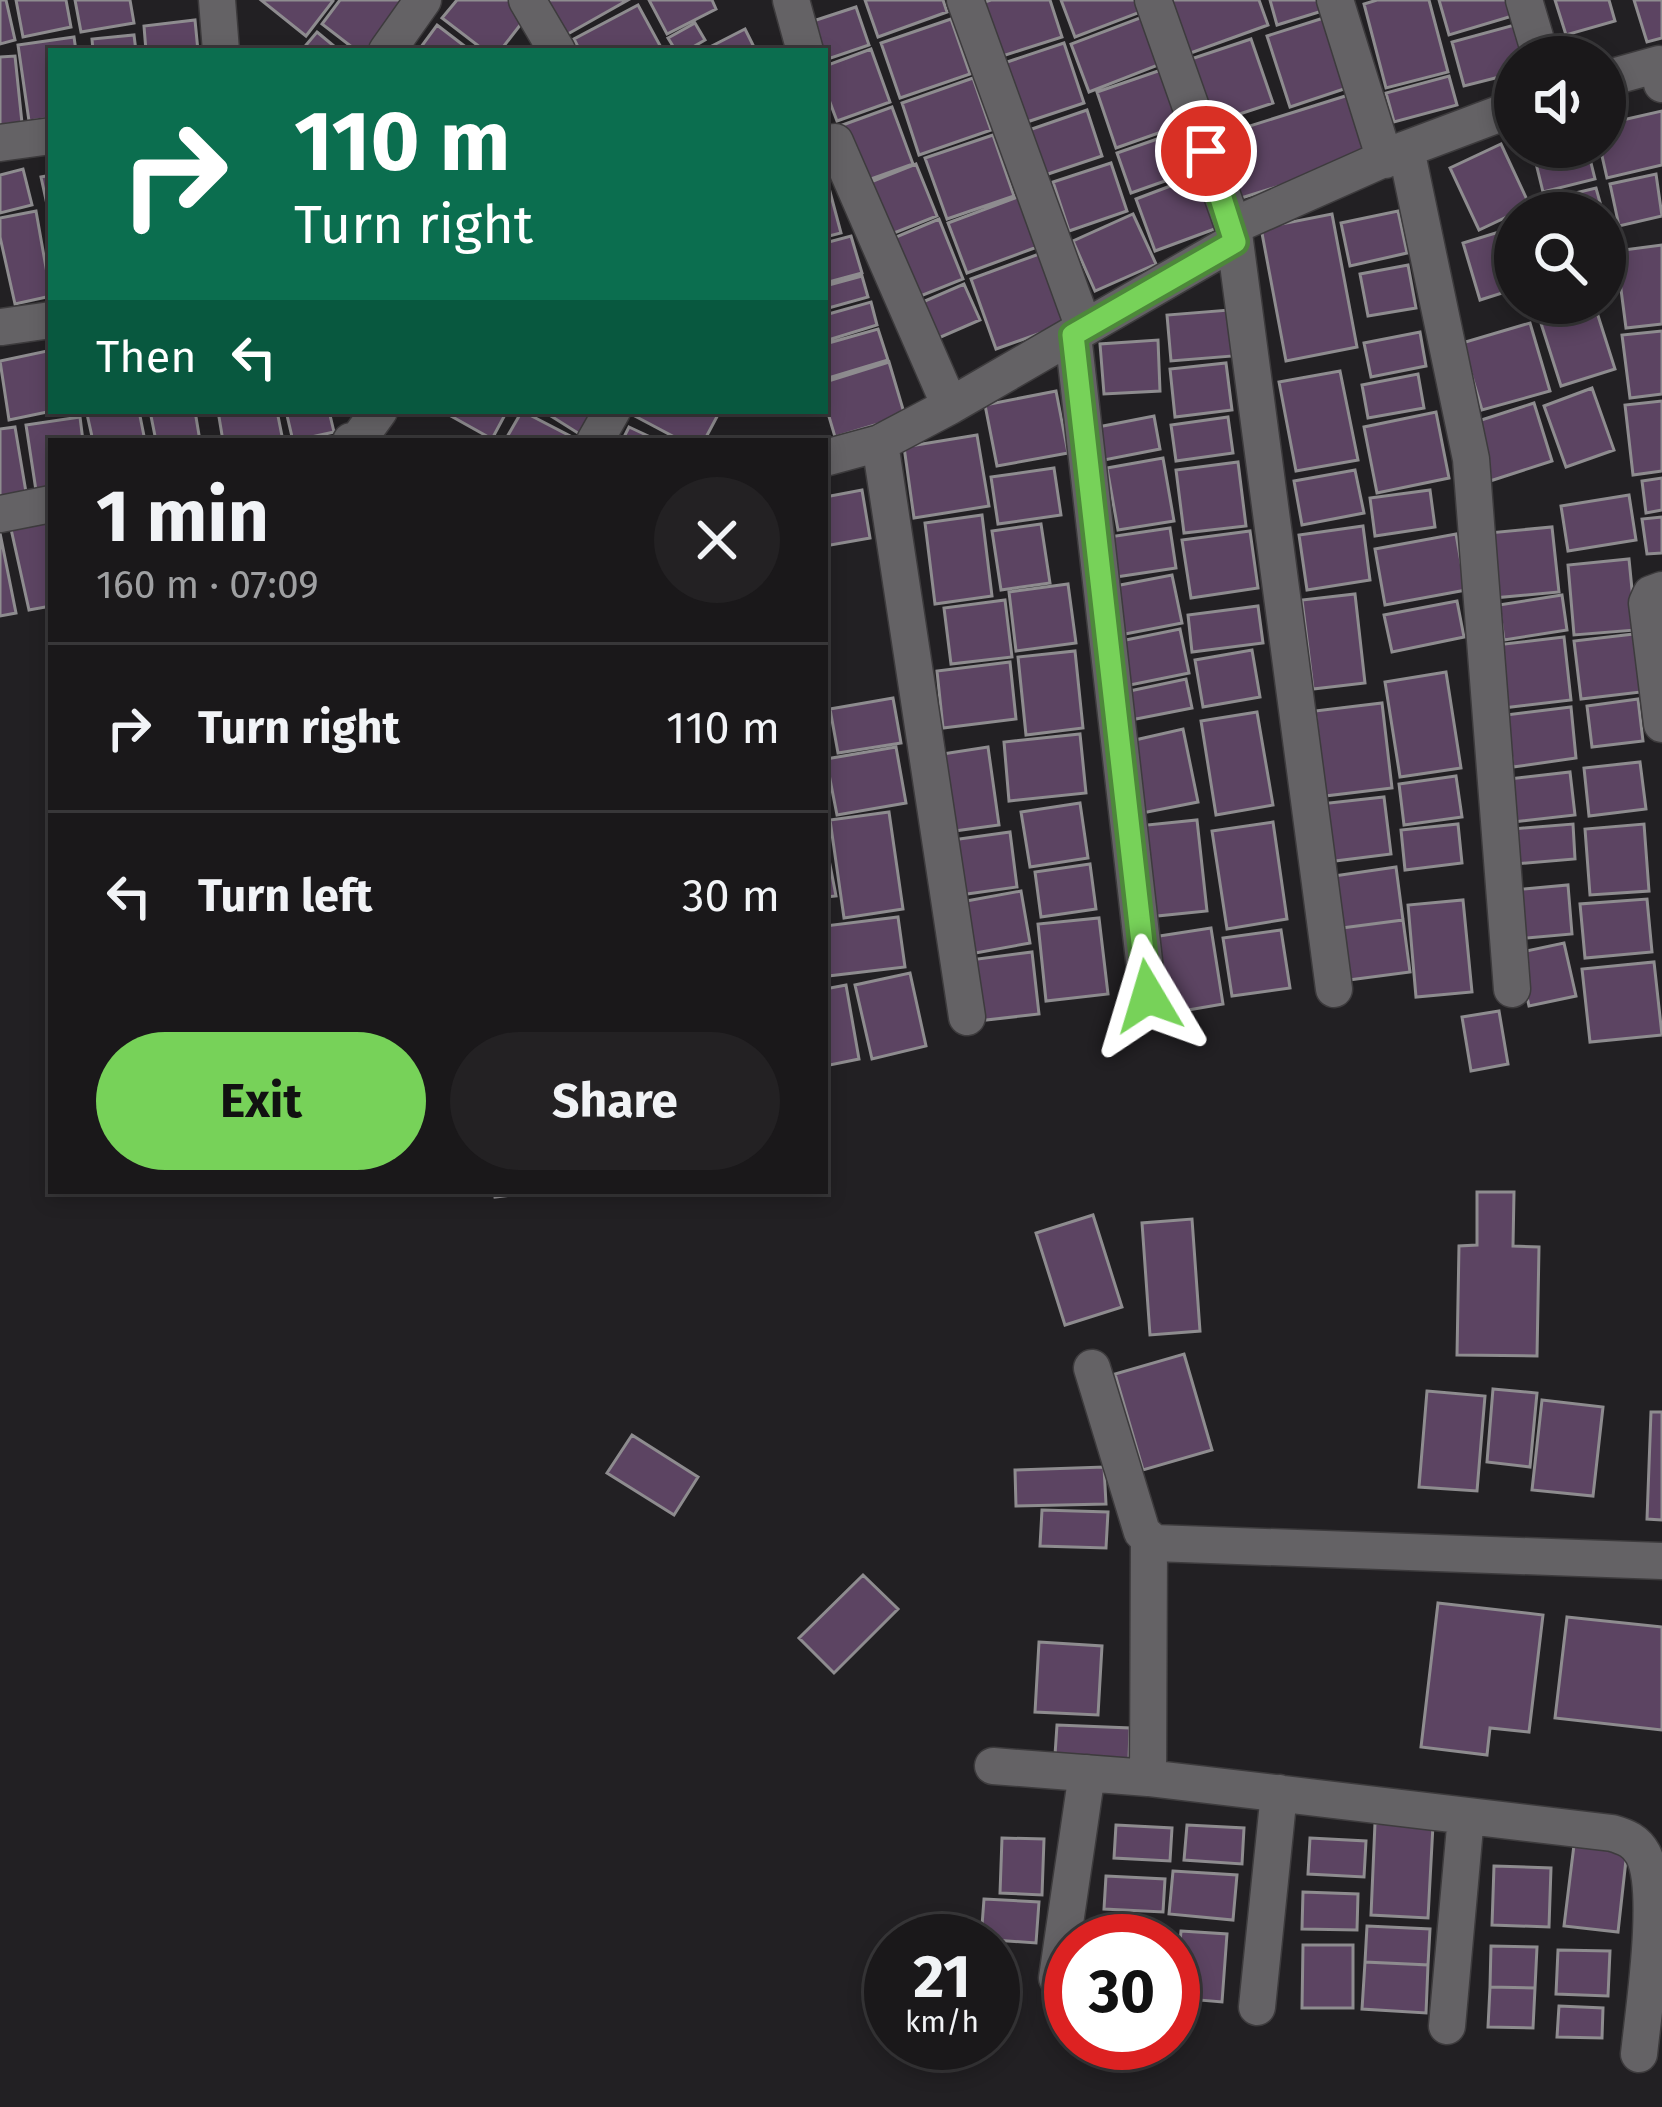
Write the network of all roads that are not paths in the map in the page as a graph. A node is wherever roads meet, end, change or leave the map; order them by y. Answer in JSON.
{"nodes":[{"id":1,"x":217,"y":0,"type":"edge"},
{"id":2,"x":423,"y":0,"type":"edge"},
{"id":3,"x":527,"y":0,"type":"edge"},
{"id":4,"x":791,"y":0,"type":"edge"},
{"id":5,"x":964,"y":0,"type":"edge"},
{"id":6,"x":1153,"y":0,"type":"edge"},
{"id":7,"x":1335,"y":0,"type":"edge"},
{"id":8,"x":1524,"y":0,"type":"edge"},
{"id":9,"x":1535,"y":36,"type":"edge"},
{"id":10,"x":221,"y":48,"type":"edge"},
{"id":11,"x":389,"y":48,"type":"edge"},
{"id":12,"x":555,"y":48,"type":"edge"},
{"id":13,"x":804,"y":48,"type":"edge"},
{"id":14,"x":1661,"y":71,"type":"edge"},
{"id":15,"x":1626,"y":77,"type":"edge"},
{"id":16,"x":1494,"y":116,"type":"edge"},
{"id":17,"x":828,"y":132,"type":"edge"},
{"id":18,"x":48,"y":136,"type":"edge"},
{"id":19,"x":0,"y":143,"type":"edge"},
{"id":20,"x":1396,"y":155,"type":"junction"},
{"id":21,"x":1234,"y":234,"type":"junction"},
{"id":22,"x":48,"y":320,"type":"edge"},
{"id":23,"x":2,"y":327,"type":"edge"},
{"id":24,"x":1079,"y":332,"type":"junction"},
{"id":25,"x":950,"y":406,"type":"junction"},
{"id":26,"x":377,"y":414,"type":"edge"},
{"id":27,"x":358,"y":438,"type":"edge"},
{"id":28,"x":880,"y":443,"type":"junction"},
{"id":29,"x":828,"y":457,"type":"edge"},
{"id":30,"x":48,"y":505,"type":"edge"},
{"id":31,"x":0,"y":514,"type":"edge"},
{"id":32,"x":1662,"y":590,"type":"edge"},
{"id":33,"x":1662,"y":724,"type":"edge"},
{"id":34,"x":1334,"y":989,"type":"dead end"},
{"id":35,"x":1511,"y":989,"type":"dead end"},
{"id":36,"x":1148,"y":996,"type":"dead end"},
{"id":37,"x":967,"y":1017,"type":"dead end"},
{"id":38,"x":1092,"y":1368,"type":"dead end"},
{"id":39,"x":1149,"y":1540,"type":"junction"},
{"id":40,"x":1662,"y":1561,"type":"edge"},
{"id":41,"x":994,"y":1766,"type":"dead end"},
{"id":42,"x":1087,"y":1773,"type":"junction"},
{"id":43,"x":1148,"y":1778,"type":"junction"},
{"id":44,"x":1279,"y":1793,"type":"junction"},
{"id":45,"x":1466,"y":1816,"type":"junction"},
{"id":46,"x":1066,"y":1914,"type":"edge"},
{"id":47,"x":1257,"y":2007,"type":"dead end"},
{"id":48,"x":1447,"y":2026,"type":"dead end"},
{"id":49,"x":1640,"y":2054,"type":"dead end"}],
"edges":[{"from":1,"to":10,"type":"street"},
{"from":2,"to":11,"type":"street"},
{"from":3,"to":12,"type":"street"},
{"from":4,"to":13,"type":"street"},
{"from":5,"to":24,"type":"street"},
{"from":6,"to":21,"type":"street"},
{"from":7,"to":20,"type":"street"},
{"from":8,"to":9,"type":"street"},
{"from":14,"to":15,"type":"street"},
{"from":16,"to":20,"type":"street"},
{"from":17,"to":25,"type":"street"},
{"from":18,"to":19,"type":"street"},
{"from":20,"to":21,"type":"street"},
{"from":20,"to":35,"type":"street"},
{"from":21,"to":24,"type":"street"},
{"from":21,"to":34,"type":"street"},
{"from":22,"to":23,"type":"street"},
{"from":24,"to":25,"type":"street"},
{"from":24,"to":36,"type":"street"},
{"from":25,"to":28,"type":"street"},
{"from":26,"to":27,"type":"street"},
{"from":28,"to":29,"type":"street"},
{"from":28,"to":37,"type":"street"},
{"from":30,"to":31,"type":"street"},
{"from":32,"to":33,"type":"street"},
{"from":38,"to":39,"type":"street"},
{"from":39,"to":40,"type":"street"},
{"from":39,"to":43,"type":"street"},
{"from":41,"to":42,"type":"street"},
{"from":42,"to":43,"type":"street"},
{"from":42,"to":46,"type":"street"},
{"from":43,"to":44,"type":"street"},
{"from":44,"to":45,"type":"street"},
{"from":44,"to":47,"type":"street"},
{"from":45,"to":48,"type":"street"},
{"from":45,"to":49,"type":"street"}]}
